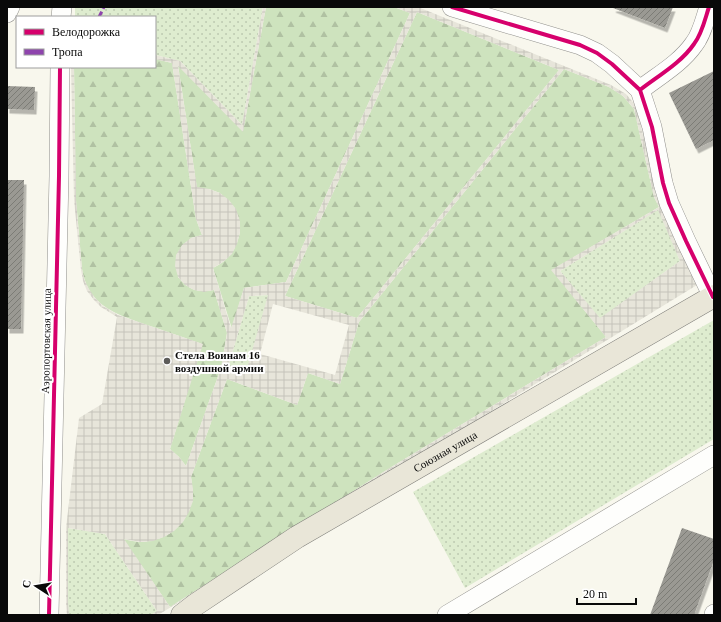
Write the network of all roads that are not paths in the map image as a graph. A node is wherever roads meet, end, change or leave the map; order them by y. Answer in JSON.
{"nodes":[{"id":1,"x":10,"y":7,"type":"edge"},
{"id":2,"x":452,"y":7,"type":"edge"},
{"id":3,"x":709,"y":7,"type":"edge"},
{"id":4,"x":7,"y":13,"type":"edge"},
{"id":5,"x":60,"y":68,"type":"edge"},
{"id":6,"x":640,"y":90,"type":"junction"},
{"id":7,"x":714,"y":296,"type":"edge"},
{"id":8,"x":714,"y":455,"type":"edge"},
{"id":9,"x":50,"y":615,"type":"edge"},
{"id":10,"x":182,"y":615,"type":"edge"},
{"id":11,"x":447,"y":615,"type":"edge"}],
"edges":[{"from":1,"to":4,"type":"street"},
{"from":2,"to":6,"type":"street"},
{"from":3,"to":6,"type":"street"},
{"from":5,"to":9,"type":"street","name":"Аэропортовская улица"},
{"from":6,"to":7,"type":"street"},
{"from":7,"to":10,"type":"main road","name":"Союзная улица"},
{"from":8,"to":11,"type":"street"}]}
